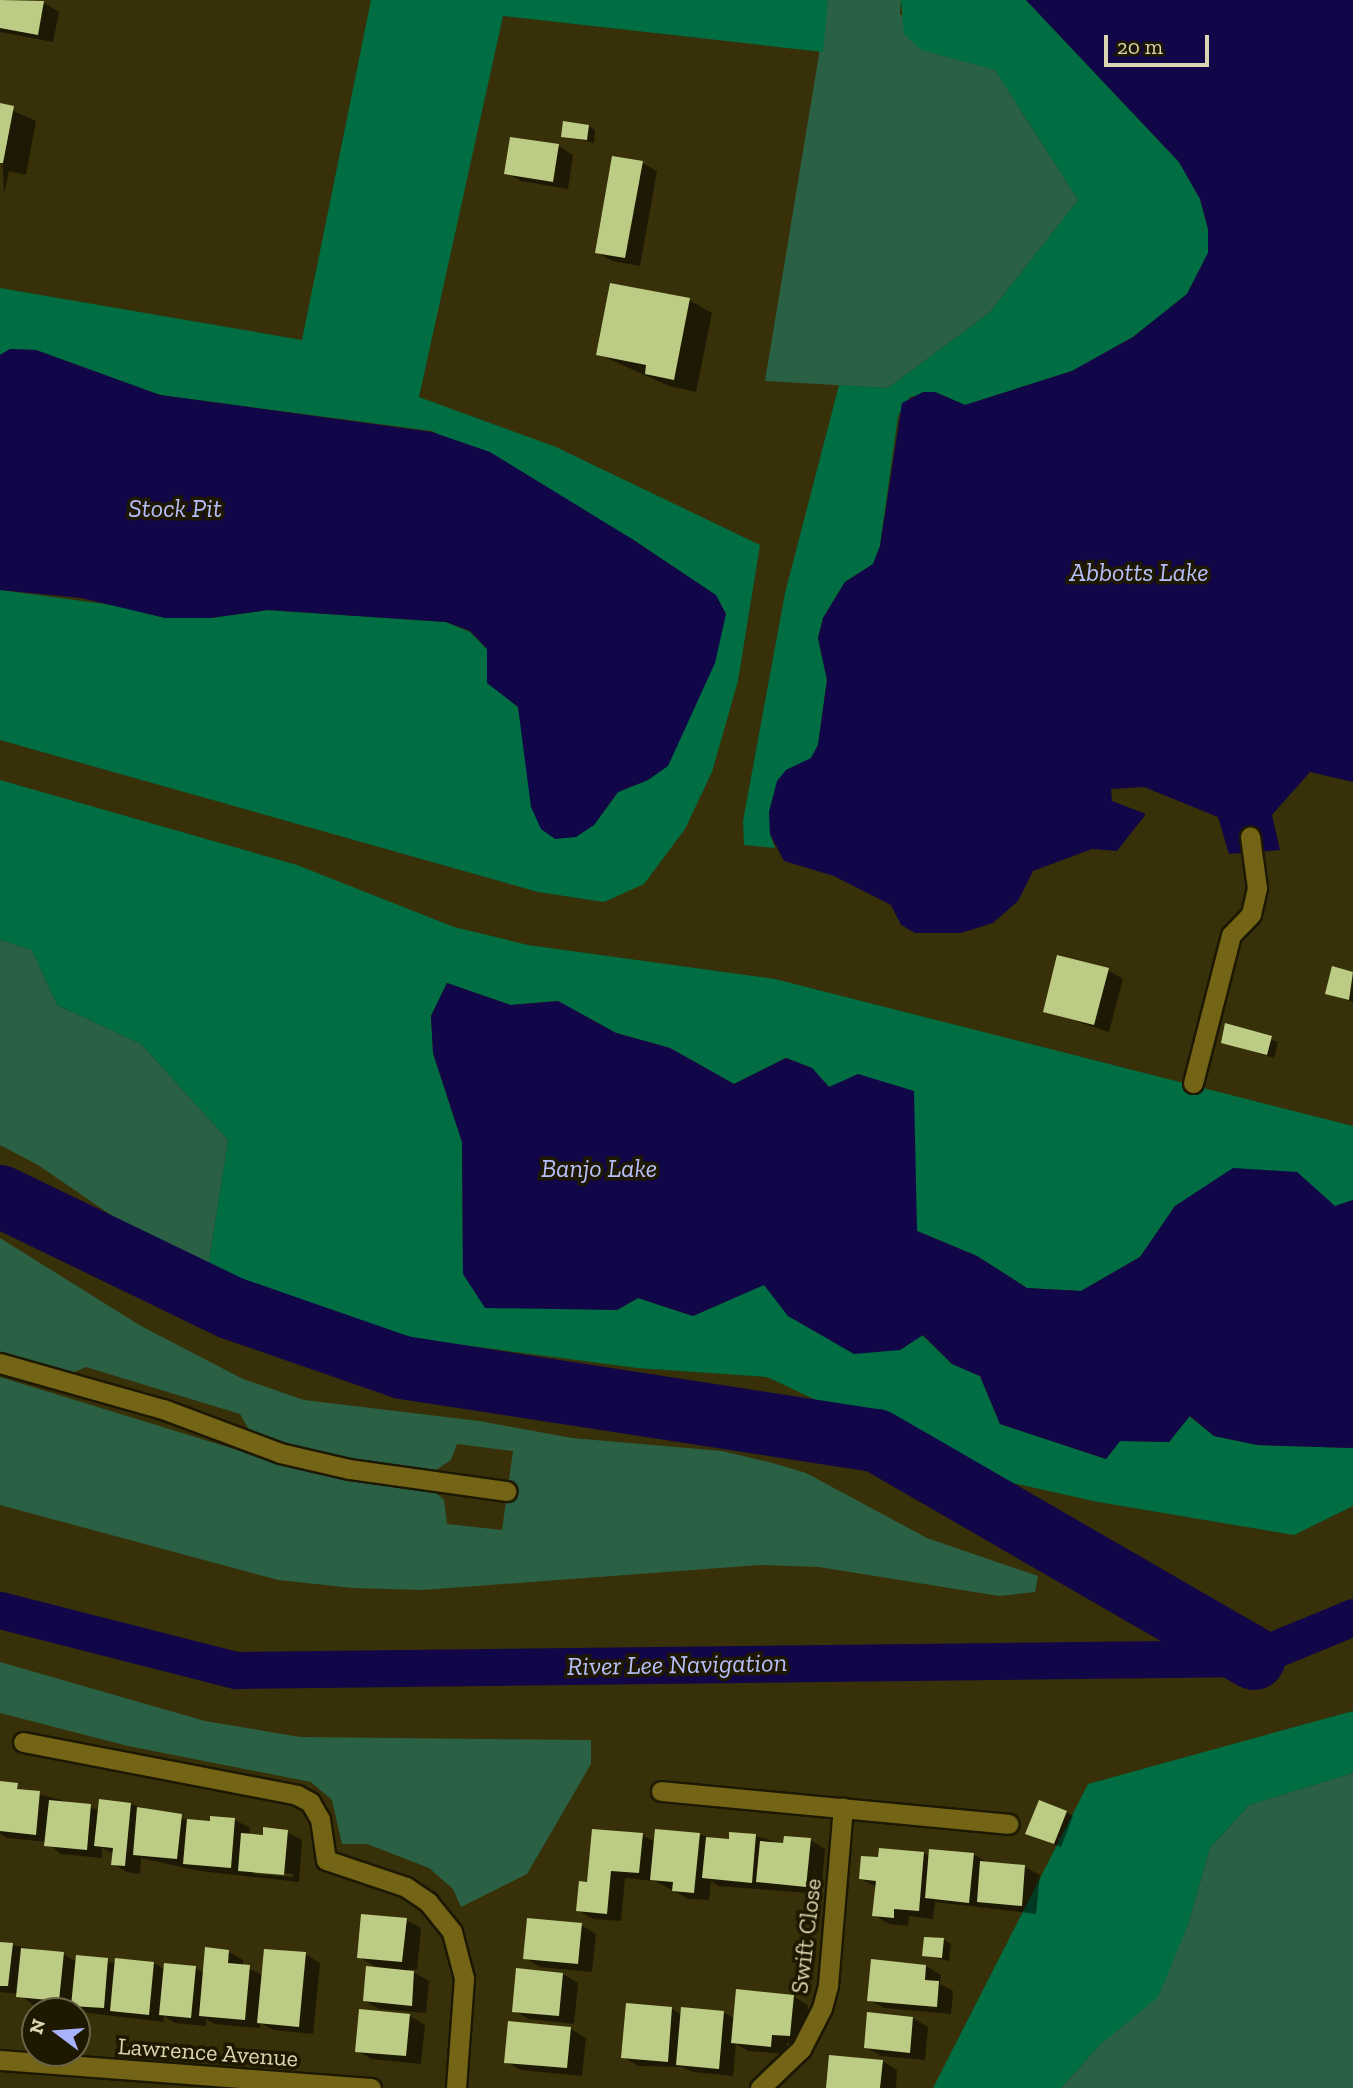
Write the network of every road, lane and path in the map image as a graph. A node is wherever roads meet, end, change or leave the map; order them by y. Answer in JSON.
{"nodes":[{"id":1,"x":1250,"y":836,"type":"dead end"},
{"id":2,"x":1193,"y":1083,"type":"dead end"},
{"id":3,"x":0,"y":1363,"type":"edge"},
{"id":4,"x":506,"y":1491,"type":"dead end"},
{"id":5,"x":23,"y":1742,"type":"dead end"},
{"id":6,"x":661,"y":1791,"type":"dead end"},
{"id":7,"x":843,"y":1808,"type":"junction"},
{"id":8,"x":1008,"y":1824,"type":"dead end"},
{"id":9,"x":0,"y":2060,"type":"edge"},
{"id":10,"x":177,"y":2081,"type":"edge"},
{"id":11,"x":371,"y":2088,"type":"edge"},
{"id":12,"x":456,"y":2088,"type":"edge"},
{"id":13,"x":760,"y":2088,"type":"edge"}],
"edges":[{"from":1,"to":2,"type":"street"},
{"from":3,"to":4,"type":"street"},
{"from":5,"to":12,"type":"street"},
{"from":6,"to":7,"type":"street"},
{"from":7,"to":8,"type":"street"},
{"from":7,"to":13,"type":"street","name":"Swift Close"},
{"from":9,"to":10,"type":"street","name":"Lawrence Avenue"},
{"from":10,"to":11,"type":"street","name":"Lawrence Avenue"}]}
